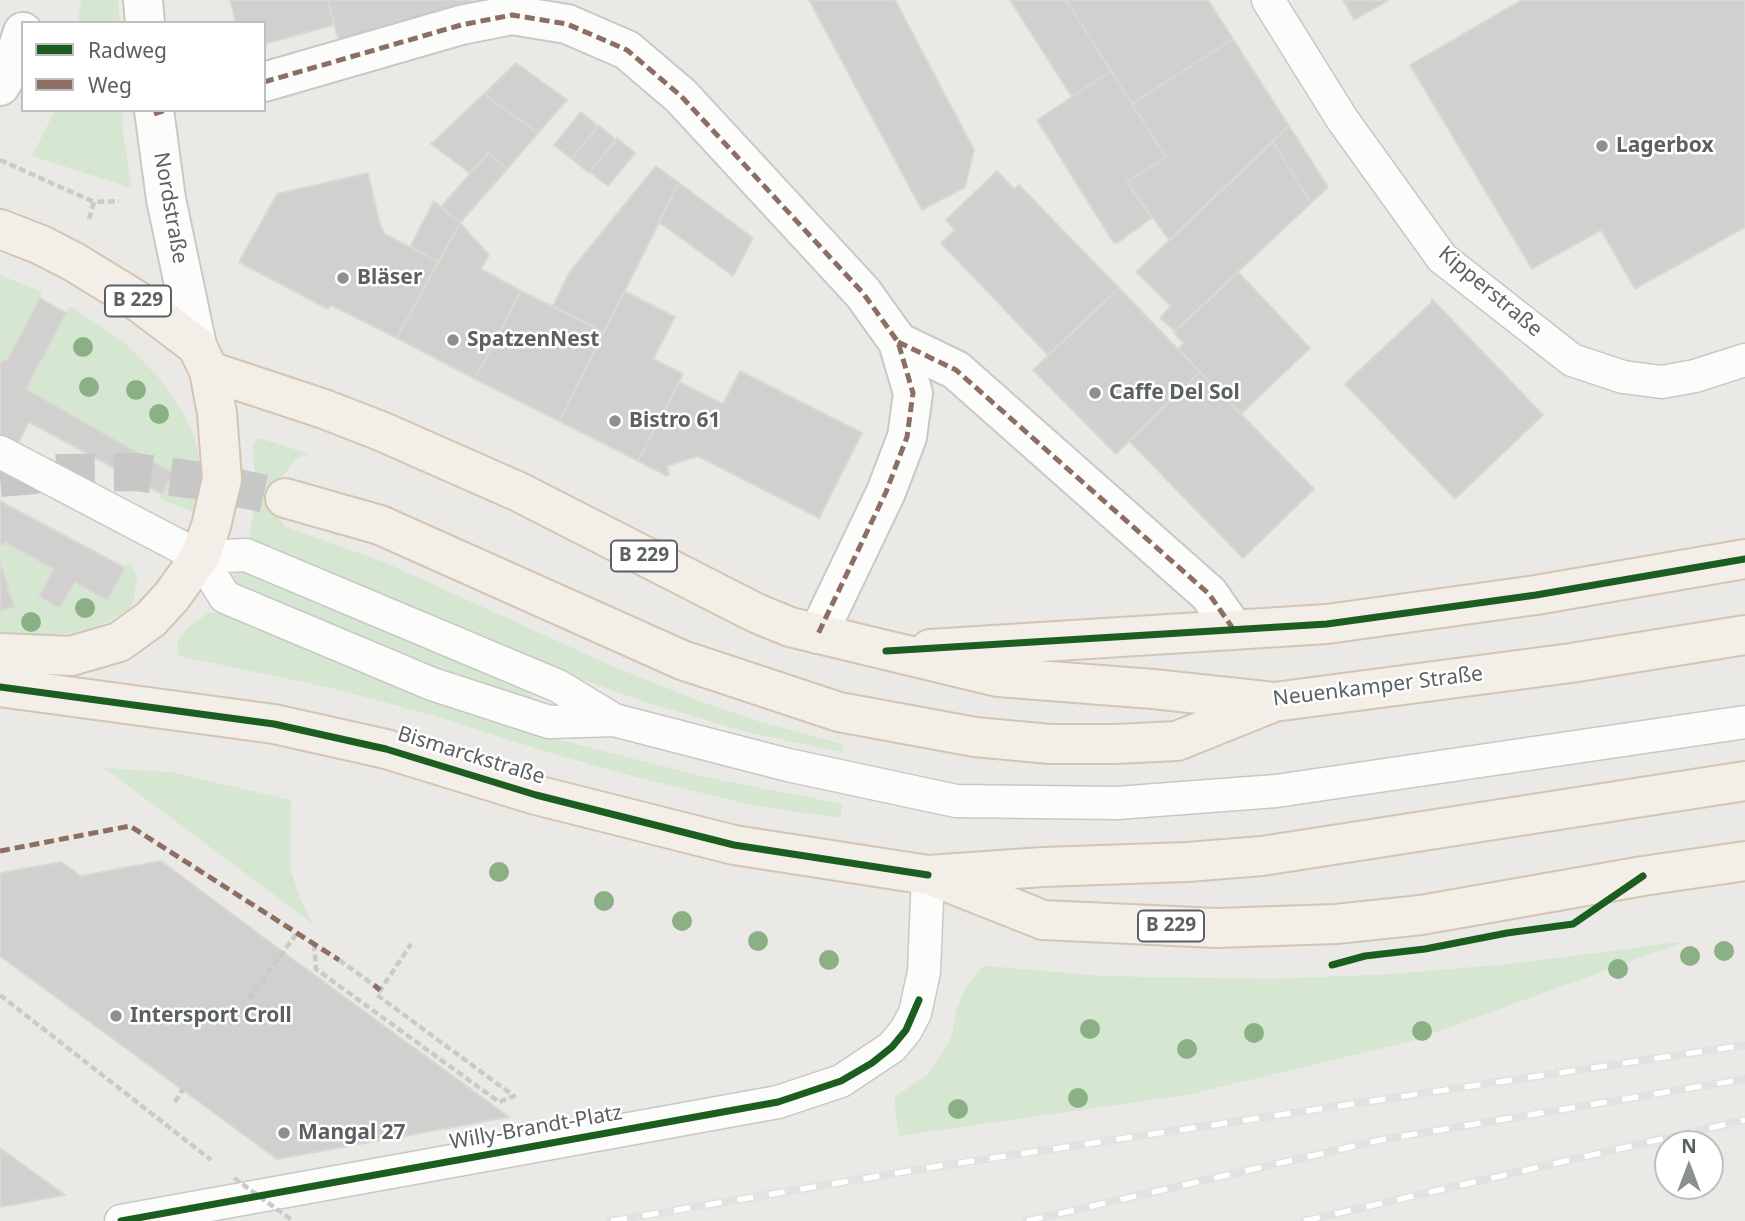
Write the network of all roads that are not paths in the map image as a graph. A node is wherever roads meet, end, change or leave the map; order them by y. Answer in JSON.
{"nodes":[{"id":1,"x":31,"y":0,"type":"edge"},
{"id":2,"x":143,"y":0,"type":"edge"},
{"id":3,"x":1268,"y":0,"type":"edge"},
{"id":4,"x":26,"y":21,"type":"edge"},
{"id":5,"x":145,"y":21,"type":"edge"},
{"id":6,"x":21,"y":38,"type":"edge"},
{"id":7,"x":266,"y":81,"type":"edge"},
{"id":8,"x":0,"y":86,"type":"edge"},
{"id":9,"x":158,"y":112,"type":"edge"},
{"id":10,"x":0,"y":229,"type":"edge"},
{"id":11,"x":898,"y":342,"type":"junction"},
{"id":12,"x":203,"y":358,"type":"junction"},
{"id":13,"x":1745,"y":360,"type":"edge"},
{"id":14,"x":0,"y":452,"type":"edge"},
{"id":15,"x":285,"y":498,"type":"tunnel mouth"},
{"id":16,"x":200,"y":557,"type":"junction"},
{"id":17,"x":1745,"y":559,"type":"edge"},
{"id":18,"x":1234,"y":630,"type":"junction"},
{"id":19,"x":818,"y":634,"type":"junction"},
{"id":20,"x":1745,"y":635,"type":"edge"},
{"id":21,"x":886,"y":651,"type":"junction"},
{"id":22,"x":0,"y":653,"type":"edge"},
{"id":23,"x":0,"y":687,"type":"edge"},
{"id":24,"x":1274,"y":702,"type":"junction"},
{"id":25,"x":614,"y":720,"type":"junction"},
{"id":26,"x":1745,"y":723,"type":"edge"},
{"id":27,"x":1745,"y":781,"type":"edge"},
{"id":28,"x":1745,"y":861,"type":"edge"},
{"id":29,"x":928,"y":875,"type":"junction"},
{"id":30,"x":121,"y":1221,"type":"edge"}],
"edges":[{"from":1,"to":4,"type":"street"},
{"from":2,"to":5,"type":"street"},
{"from":3,"to":13,"type":"lane","name":"Kipperstraße"},
{"from":6,"to":8,"type":"street"},
{"from":7,"to":11,"type":"street"},
{"from":9,"to":12,"type":"street","name":"Nordstraße"},
{"from":10,"to":12,"type":"main road","number":"B 229"},
{"from":11,"to":18,"type":"street"},
{"from":11,"to":19,"type":"street"},
{"from":12,"to":16,"type":"main road"},
{"from":12,"to":19,"type":"main road","number":"B 229"},
{"from":14,"to":16,"type":"lane"},
{"from":15,"to":24,"type":"main road"},
{"from":16,"to":22,"type":"main road"},
{"from":16,"to":25,"type":"lane"},
{"from":16,"to":25,"type":"lane"},
{"from":17,"to":18,"type":"main road","number":"B 229"},
{"from":18,"to":21,"type":"main road","number":"B 229"},
{"from":19,"to":21,"type":"main road","number":"B 229"},
{"from":20,"to":24,"type":"main road","name":"Neuenkamper Straße","number":"B 229"},
{"from":21,"to":24,"type":"main road","name":"Neuenkamper Straße","number":"B 229"},
{"from":23,"to":29,"type":"main road","name":"Bismarckstraße","number":"B 229"},
{"from":25,"to":26,"type":"lane"},
{"from":27,"to":29,"type":"main road","number":"B 229"},
{"from":28,"to":29,"type":"main road","number":"B 229"},
{"from":29,"to":30,"type":"lane","name":"Willy-Brandt-Platz"}]}
